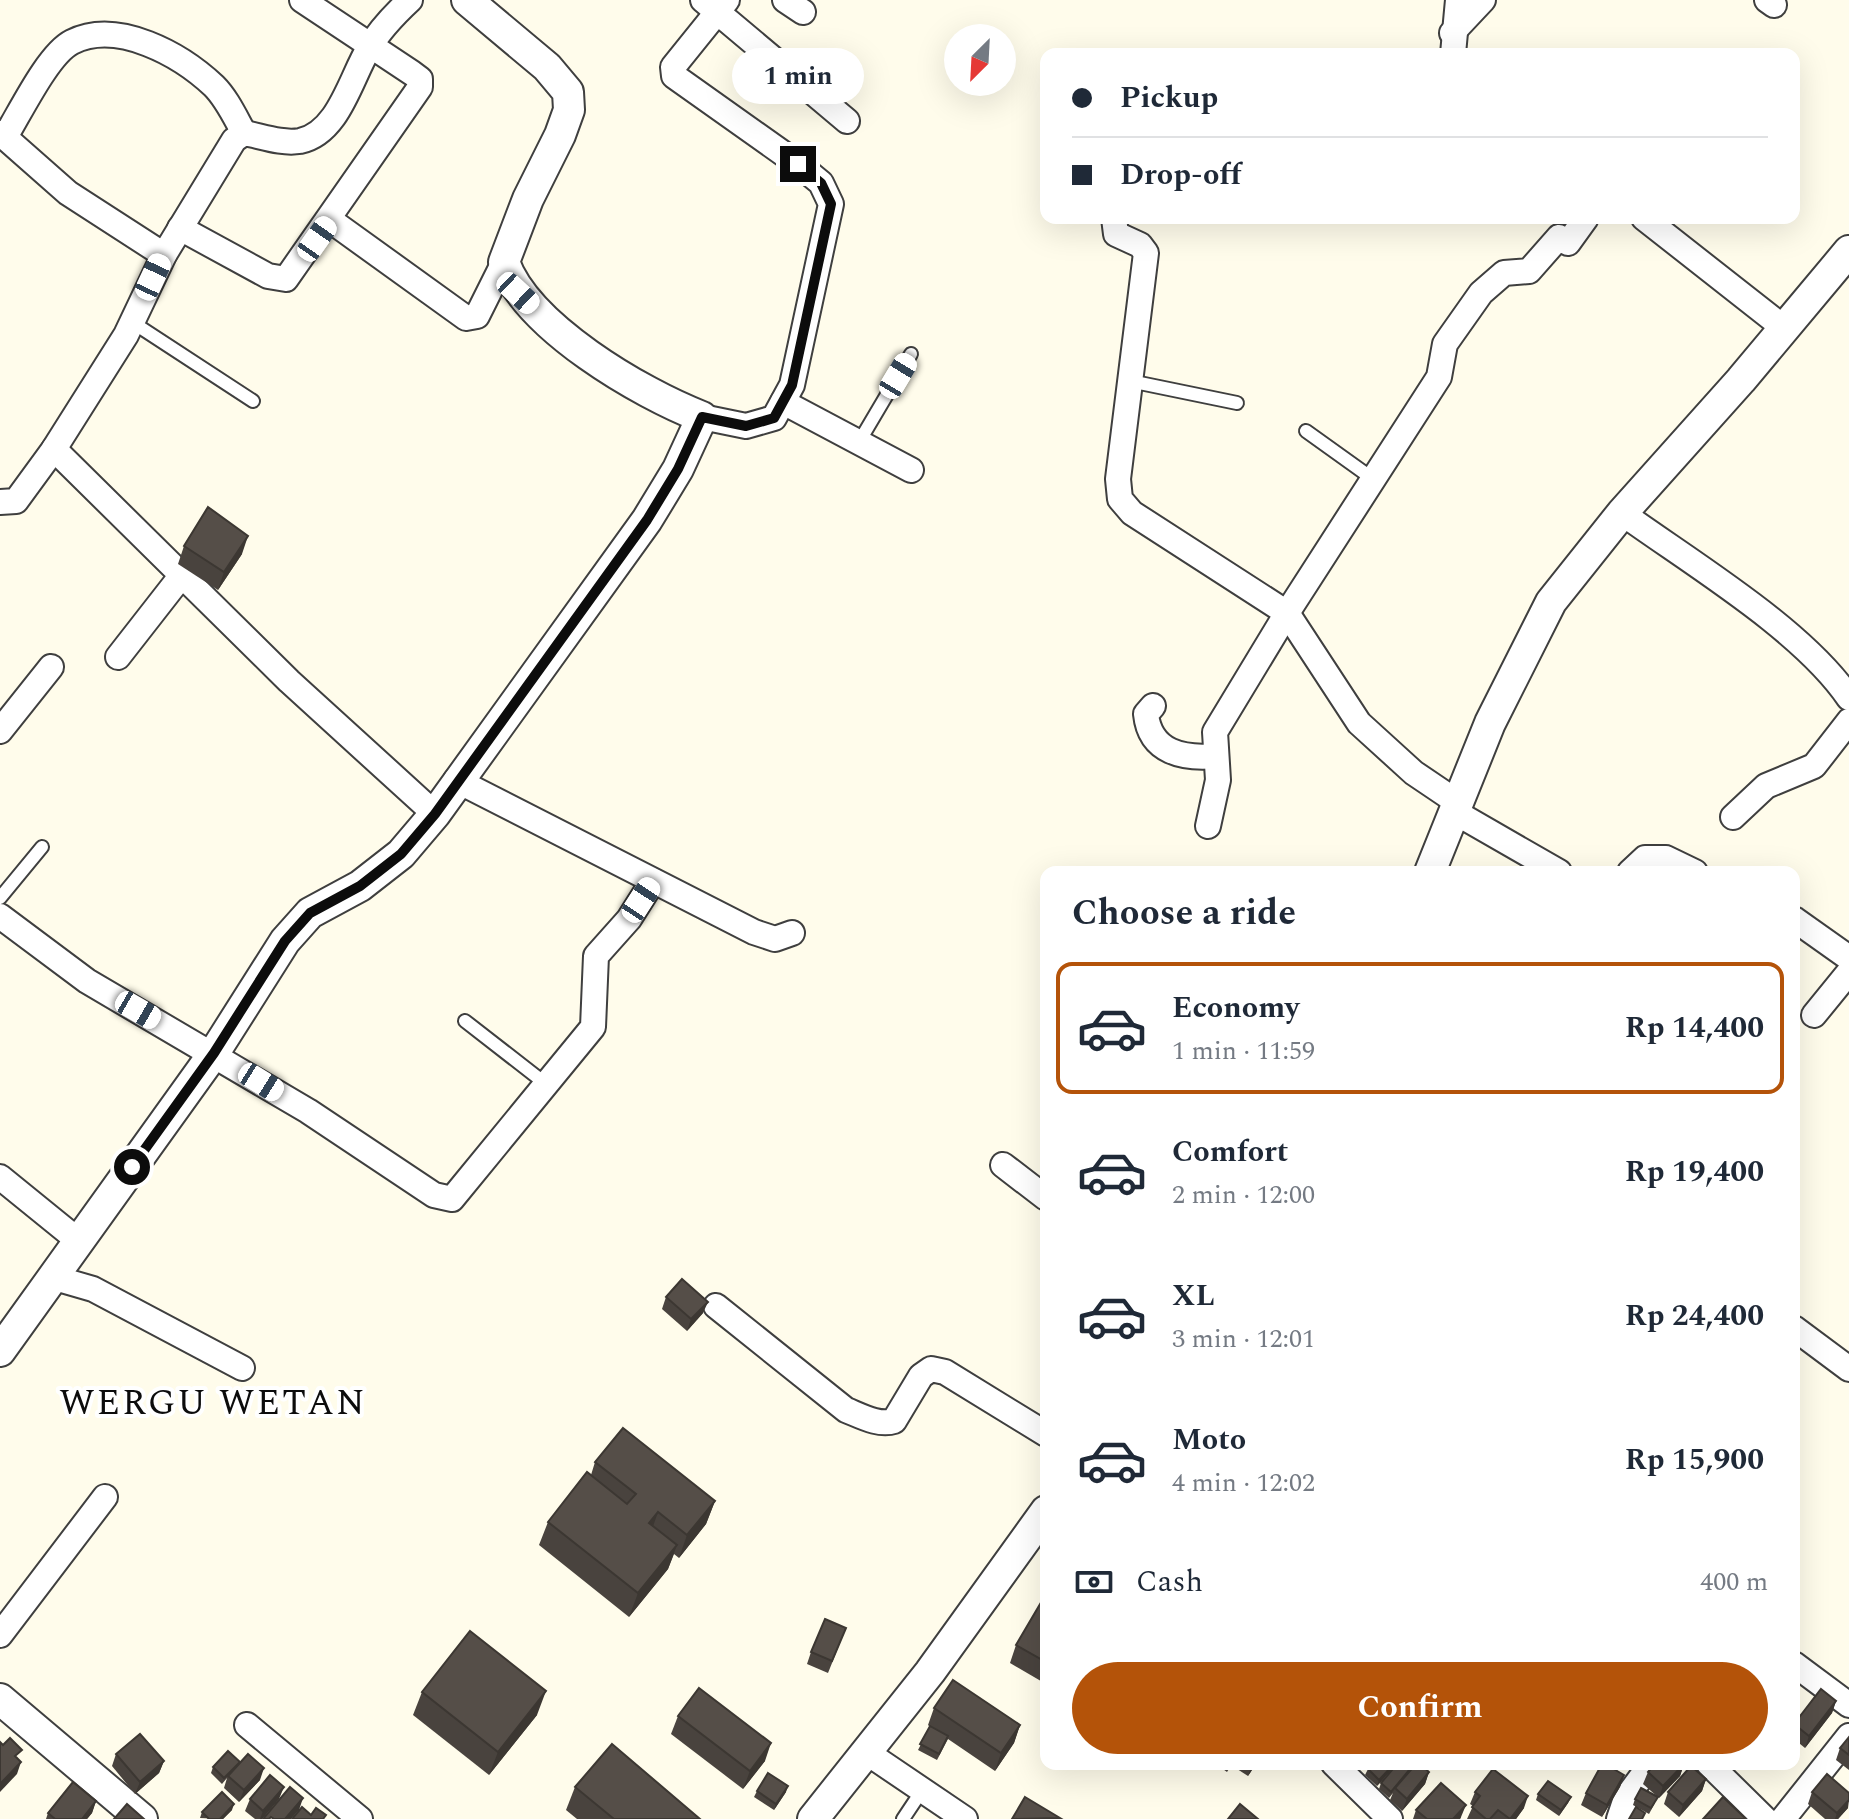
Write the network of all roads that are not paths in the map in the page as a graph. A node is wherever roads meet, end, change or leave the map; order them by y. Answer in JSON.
{"nodes":[{"id":1,"x":302,"y":0,"type":"edge"},
{"id":2,"x":410,"y":0,"type":"edge"},
{"id":3,"x":467,"y":0,"type":"edge"},
{"id":4,"x":1458,"y":0,"type":"edge"},
{"id":5,"x":1483,"y":0,"type":"edge"},
{"id":6,"x":715,"y":4,"type":"edge"},
{"id":7,"x":1452,"y":44,"type":"edge"},
{"id":8,"x":370,"y":46,"type":"junction"},
{"id":9,"x":847,"y":121,"type":"dead end"},
{"id":10,"x":244,"y":133,"type":"junction"},
{"id":11,"x":2,"y":135,"type":"edge"},
{"id":12,"x":330,"y":220,"type":"junction"},
{"id":13,"x":1115,"y":224,"type":"edge"},
{"id":14,"x":1582,"y":224,"type":"edge"},
{"id":15,"x":1652,"y":224,"type":"edge"},
{"id":16,"x":180,"y":228,"type":"junction"},
{"id":17,"x":1849,"y":251,"type":"edge"},
{"id":18,"x":164,"y":255,"type":"junction"},
{"id":19,"x":504,"y":262,"type":"junction"},
{"id":20,"x":132,"y":322,"type":"junction"},
{"id":21,"x":1784,"y":328,"type":"junction"},
{"id":22,"x":911,"y":354,"type":"dead end"},
{"id":23,"x":1130,"y":381,"type":"junction"},
{"id":24,"x":253,"y":401,"type":"dead end"},
{"id":25,"x":783,"y":402,"type":"junction"},
{"id":26,"x":1237,"y":403,"type":"dead end"},
{"id":27,"x":702,"y":417,"type":"junction"},
{"id":28,"x":1306,"y":431,"type":"dead end"},
{"id":29,"x":859,"y":442,"type":"junction"},
{"id":30,"x":54,"y":449,"type":"junction"},
{"id":31,"x":911,"y":470,"type":"dead end"},
{"id":32,"x":1373,"y":479,"type":"junction"},
{"id":33,"x":0,"y":502,"type":"edge"},
{"id":34,"x":1622,"y":513,"type":"junction"},
{"id":35,"x":182,"y":575,"type":"junction"},
{"id":36,"x":1287,"y":613,"type":"junction"},
{"id":37,"x":118,"y":657,"type":"dead end"},
{"id":38,"x":51,"y":667,"type":"dead end"},
{"id":39,"x":1849,"y":698,"type":"edge"},
{"id":40,"x":1153,"y":706,"type":"dead end"},
{"id":41,"x":1849,"y":721,"type":"edge"},
{"id":42,"x":0,"y":731,"type":"edge"},
{"id":43,"x":1216,"y":756,"type":"junction"},
{"id":44,"x":456,"y":780,"type":"junction"},
{"id":45,"x":1455,"y":806,"type":"junction"},
{"id":46,"x":435,"y":814,"type":"junction"},
{"id":47,"x":1733,"y":817,"type":"dead end"},
{"id":48,"x":1208,"y":826,"type":"dead end"},
{"id":49,"x":42,"y":847,"type":"dead end"},
{"id":50,"x":1432,"y":866,"type":"edge"},
{"id":51,"x":1550,"y":866,"type":"edge"},
{"id":52,"x":1636,"y":866,"type":"edge"},
{"id":53,"x":1683,"y":866,"type":"edge"},
{"id":54,"x":653,"y":881,"type":"junction"},
{"id":55,"x":0,"y":898,"type":"edge"},
{"id":56,"x":0,"y":916,"type":"edge"},
{"id":57,"x":1800,"y":923,"type":"edge"},
{"id":58,"x":792,"y":933,"type":"dead end"},
{"id":59,"x":1849,"y":958,"type":"edge"},
{"id":60,"x":1849,"y":972,"type":"edge"},
{"id":61,"x":1814,"y":1015,"type":"dead end"},
{"id":62,"x":465,"y":1021,"type":"dead end"},
{"id":63,"x":214,"y":1053,"type":"junction"},
{"id":64,"x":546,"y":1084,"type":"junction"},
{"id":65,"x":1003,"y":1165,"type":"dead end"},
{"id":66,"x":0,"y":1177,"type":"edge"},
{"id":67,"x":1040,"y":1193,"type":"edge"},
{"id":68,"x":80,"y":1242,"type":"junction"},
{"id":69,"x":55,"y":1278,"type":"junction"},
{"id":70,"x":716,"y":1306,"type":"dead end"},
{"id":71,"x":1800,"y":1332,"type":"edge"},
{"id":72,"x":0,"y":1351,"type":"edge"},
{"id":73,"x":242,"y":1368,"type":"dead end"},
{"id":74,"x":1849,"y":1369,"type":"edge"},
{"id":75,"x":1040,"y":1430,"type":"edge"},
{"id":76,"x":105,"y":1497,"type":"dead end"},
{"id":77,"x":1040,"y":1521,"type":"edge"},
{"id":78,"x":0,"y":1635,"type":"edge"},
{"id":79,"x":1800,"y":1668,"type":"edge"},
{"id":80,"x":1849,"y":1705,"type":"edge"},
{"id":81,"x":2,"y":1706,"type":"edge"},
{"id":82,"x":247,"y":1725,"type":"dead end"},
{"id":83,"x":1849,"y":1736,"type":"edge"},
{"id":84,"x":866,"y":1752,"type":"junction"},
{"id":85,"x":1349,"y":1770,"type":"edge"},
{"id":86,"x":1647,"y":1770,"type":"edge"},
{"id":87,"x":1715,"y":1770,"type":"edge"},
{"id":88,"x":923,"y":1789,"type":"junction"},
{"id":89,"x":142,"y":1819,"type":"edge"},
{"id":90,"x":360,"y":1819,"type":"edge"},
{"id":91,"x":813,"y":1819,"type":"edge"},
{"id":92,"x":903,"y":1819,"type":"edge"},
{"id":93,"x":965,"y":1819,"type":"edge"},
{"id":94,"x":1390,"y":1819,"type":"edge"},
{"id":95,"x":1619,"y":1819,"type":"edge"},
{"id":96,"x":1765,"y":1819,"type":"edge"},
{"id":97,"x":1783,"y":1819,"type":"edge"}],
"edges":[{"from":1,"to":8,"type":"street"},
{"from":2,"to":8,"type":"street"},
{"from":3,"to":19,"type":"street"},
{"from":4,"to":7,"type":"street"},
{"from":5,"to":7,"type":"street"},
{"from":6,"to":9,"type":"street"},
{"from":6,"to":25,"type":"street"},
{"from":8,"to":10,"type":"street"},
{"from":8,"to":12,"type":"street"},
{"from":10,"to":11,"type":"street"},
{"from":10,"to":16,"type":"street"},
{"from":11,"to":18,"type":"street"},
{"from":12,"to":16,"type":"street"},
{"from":12,"to":19,"type":"street"},
{"from":13,"to":23,"type":"street"},
{"from":14,"to":32,"type":"street"},
{"from":15,"to":21,"type":"street"},
{"from":16,"to":18,"type":"street"},
{"from":17,"to":21,"type":"street"},
{"from":18,"to":20,"type":"street"},
{"from":19,"to":27,"type":"street"},
{"from":20,"to":24,"type":"lane"},
{"from":20,"to":30,"type":"street"},
{"from":21,"to":34,"type":"street"},
{"from":22,"to":29,"type":"lane"},
{"from":23,"to":26,"type":"lane"},
{"from":23,"to":36,"type":"street"},
{"from":25,"to":27,"type":"street"},
{"from":25,"to":29,"type":"street"},
{"from":27,"to":44,"type":"street"},
{"from":28,"to":32,"type":"lane"},
{"from":29,"to":31,"type":"street"},
{"from":30,"to":33,"type":"street"},
{"from":30,"to":35,"type":"street"},
{"from":32,"to":36,"type":"street"},
{"from":34,"to":39,"type":"street"},
{"from":34,"to":45,"type":"street"},
{"from":35,"to":37,"type":"street"},
{"from":35,"to":46,"type":"street"},
{"from":36,"to":43,"type":"street"},
{"from":36,"to":45,"type":"street"},
{"from":38,"to":42,"type":"street"},
{"from":40,"to":43,"type":"street"},
{"from":41,"to":47,"type":"street"},
{"from":43,"to":48,"type":"street"},
{"from":44,"to":46,"type":"street"},
{"from":44,"to":54,"type":"street"},
{"from":45,"to":50,"type":"street"},
{"from":45,"to":51,"type":"street"},
{"from":46,"to":63,"type":"street"},
{"from":49,"to":55,"type":"lane"},
{"from":52,"to":53,"type":"street"},
{"from":54,"to":58,"type":"street"},
{"from":54,"to":64,"type":"street"},
{"from":56,"to":63,"type":"street"},
{"from":57,"to":59,"type":"street"},
{"from":60,"to":61,"type":"street"},
{"from":62,"to":64,"type":"lane"},
{"from":63,"to":64,"type":"street"},
{"from":63,"to":68,"type":"street"},
{"from":65,"to":67,"type":"street"},
{"from":66,"to":68,"type":"street"},
{"from":68,"to":69,"type":"street"},
{"from":69,"to":72,"type":"street"},
{"from":69,"to":73,"type":"street"},
{"from":70,"to":75,"type":"street"},
{"from":71,"to":74,"type":"street"},
{"from":76,"to":78,"type":"street"},
{"from":77,"to":84,"type":"street"},
{"from":79,"to":80,"type":"street"},
{"from":81,"to":89,"type":"street"},
{"from":82,"to":90,"type":"street"},
{"from":83,"to":97,"type":"street"},
{"from":84,"to":88,"type":"street"},
{"from":84,"to":91,"type":"street"},
{"from":85,"to":94,"type":"street"},
{"from":86,"to":95,"type":"street"},
{"from":87,"to":96,"type":"street"},
{"from":88,"to":92,"type":"lane"},
{"from":88,"to":93,"type":"street"}]}
